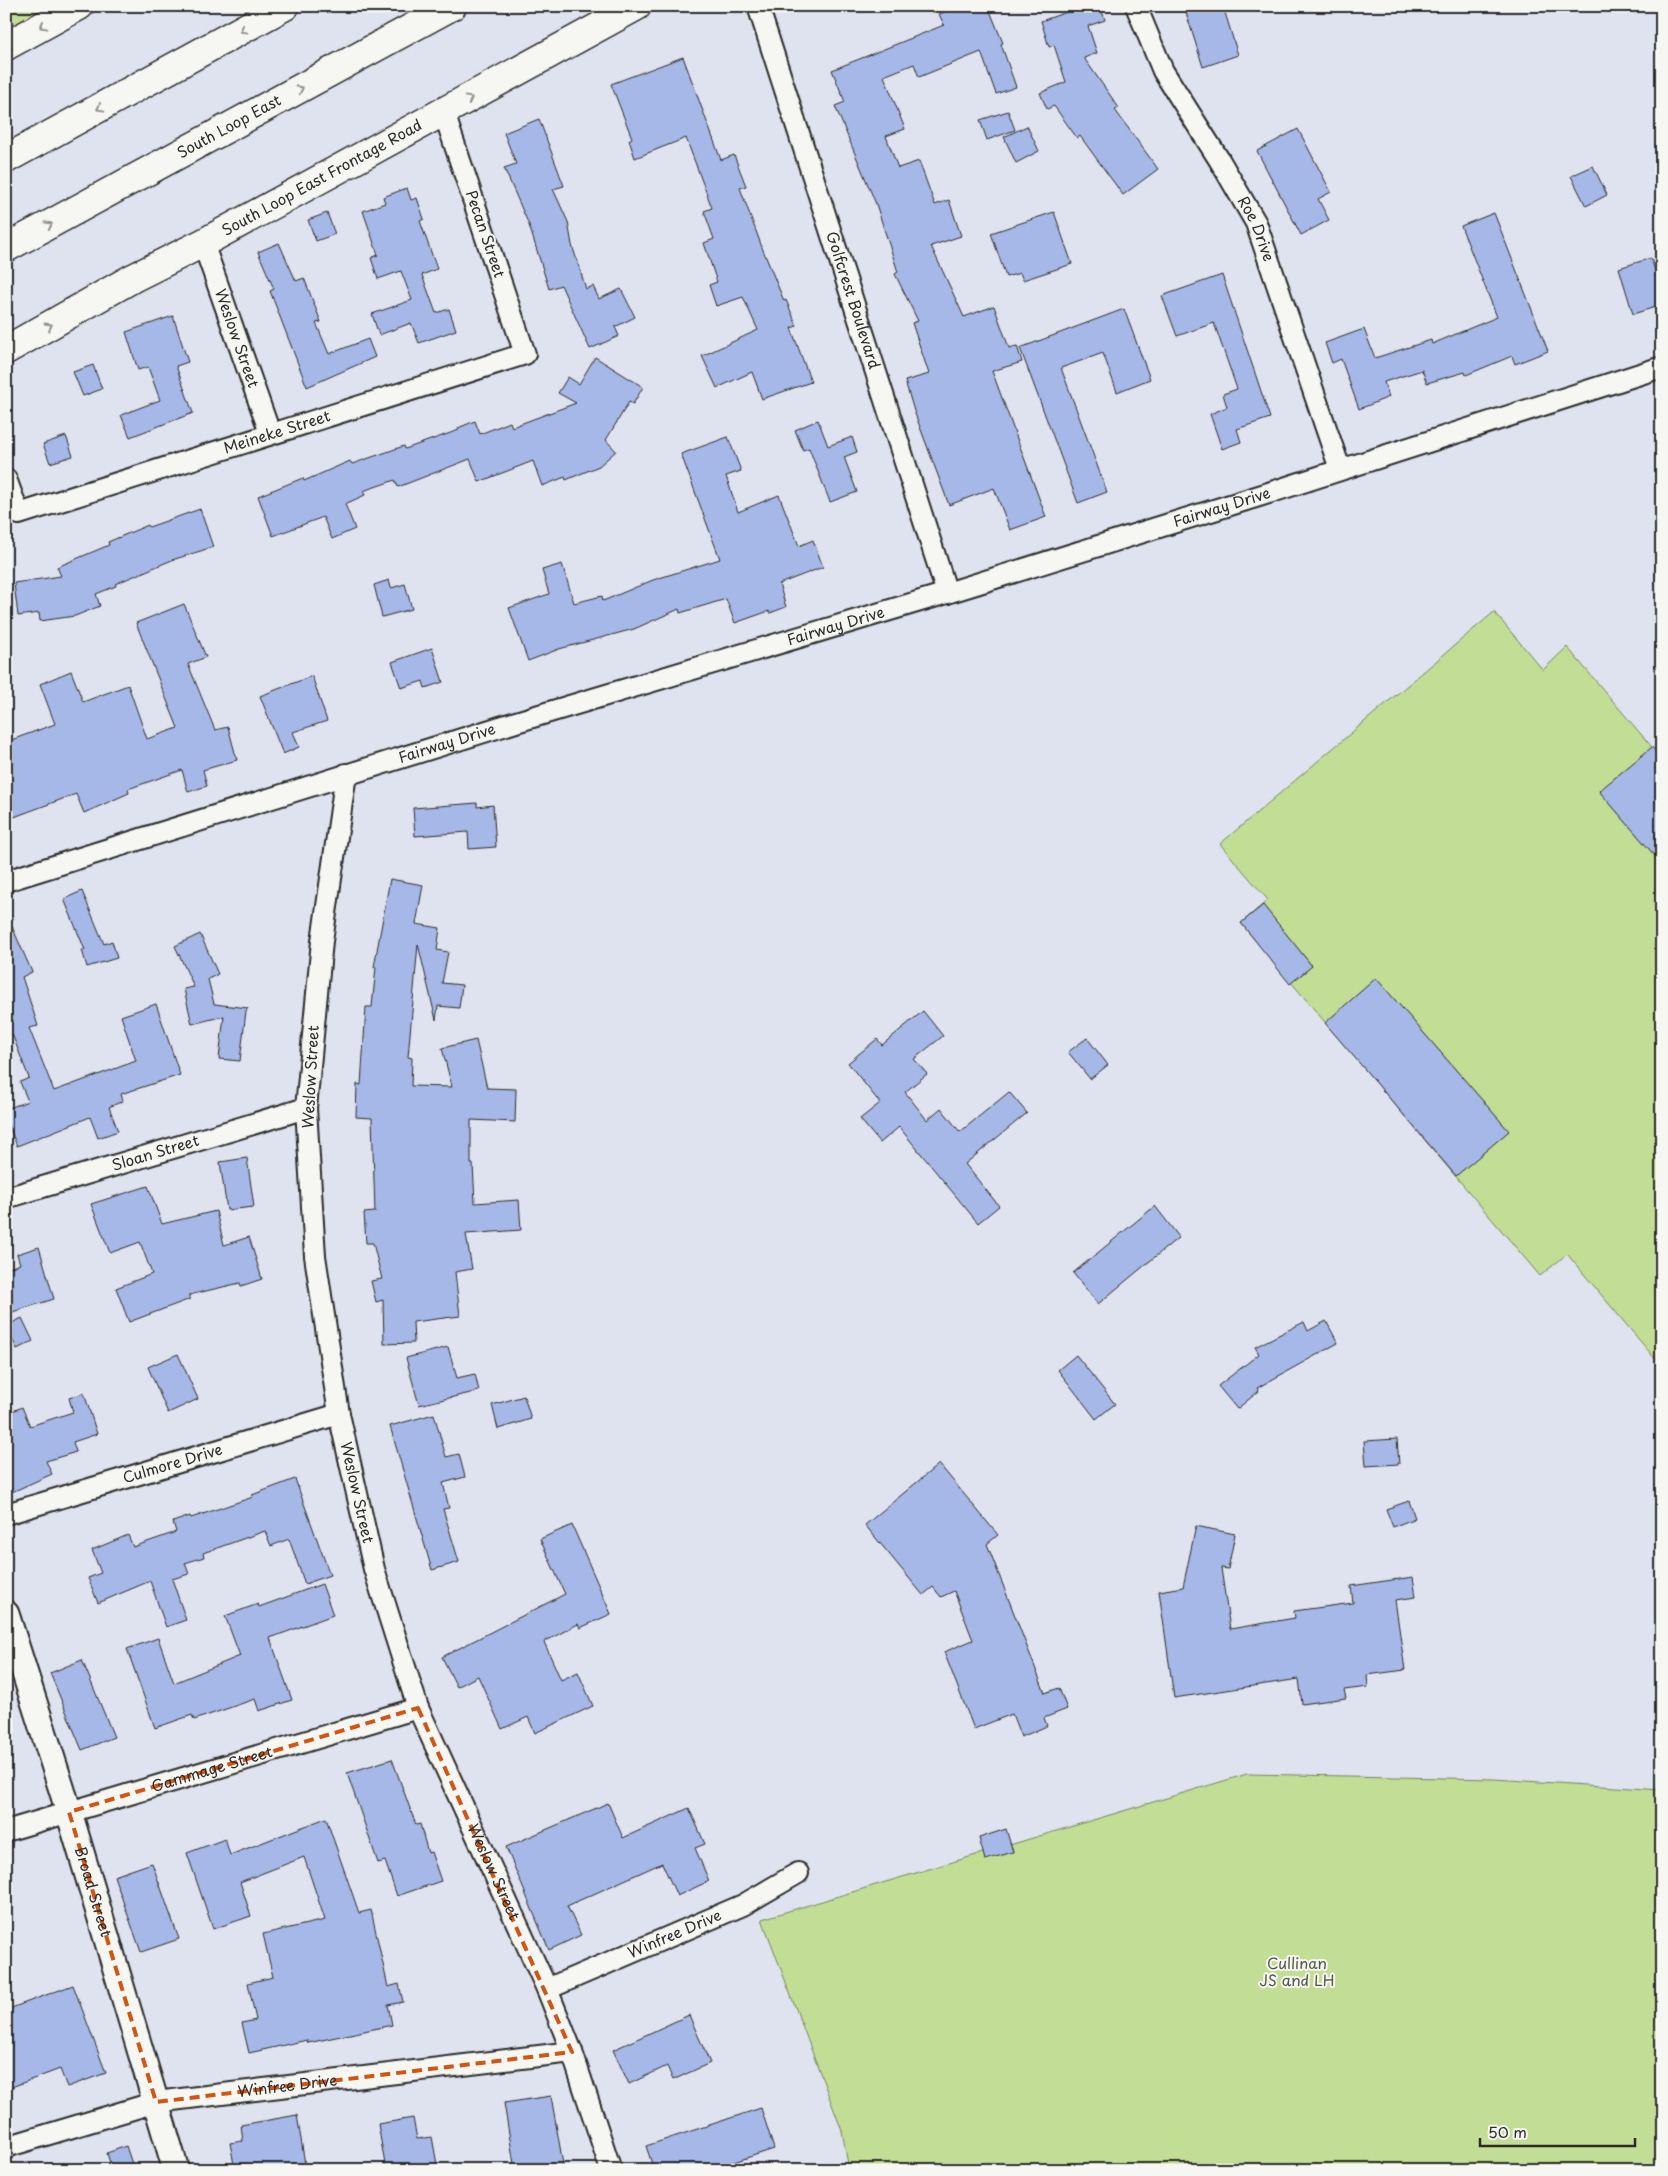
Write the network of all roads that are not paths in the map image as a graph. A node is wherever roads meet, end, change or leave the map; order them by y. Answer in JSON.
{"nodes":[{"id":1,"x":79,"y":6,"type":"edge"},
{"id":2,"x":285,"y":6,"type":"edge"},
{"id":3,"x":452,"y":6,"type":"edge"},
{"id":4,"x":638,"y":6,"type":"edge"},
{"id":5,"x":758,"y":6,"type":"edge"},
{"id":6,"x":1136,"y":6,"type":"edge"},
{"id":7,"x":6,"y":46,"type":"edge"},
{"id":8,"x":444,"y":113,"type":"junction"},
{"id":9,"x":6,"y":159,"type":"edge"},
{"id":10,"x":203,"y":243,"type":"junction"},
{"id":11,"x":6,"y":248,"type":"edge"},
{"id":12,"x":6,"y":350,"type":"edge"},
{"id":13,"x":526,"y":354,"type":"joint"},
{"id":14,"x":1662,"y":367,"type":"edge"},
{"id":15,"x":270,"y":434,"type":"junction"},
{"id":16,"x":1340,"y":469,"type":"junction"},
{"id":17,"x":6,"y":479,"type":"edge"},
{"id":18,"x":947,"y":593,"type":"junction"},
{"id":19,"x":346,"y":774,"type":"junction"},
{"id":20,"x":6,"y":881,"type":"edge"},
{"id":21,"x":306,"y":1108,"type":"junction"},
{"id":22,"x":6,"y":1198,"type":"edge"},
{"id":23,"x":339,"y":1414,"type":"junction"},
{"id":24,"x":6,"y":1514,"type":"edge"},
{"id":25,"x":6,"y":1614,"type":"edge"},
{"id":26,"x":418,"y":1708,"type":"junction"},
{"id":27,"x":69,"y":1812,"type":"junction"},
{"id":28,"x":6,"y":1831,"type":"edge"},
{"id":29,"x":798,"y":1873,"type":"dead end"},
{"id":30,"x":547,"y":1989,"type":"junction"},
{"id":31,"x":572,"y":2052,"type":"junction"},
{"id":32,"x":156,"y":2102,"type":"junction"},
{"id":33,"x":6,"y":2146,"type":"edge"},
{"id":34,"x":176,"y":2170,"type":"edge"},
{"id":35,"x":611,"y":2170,"type":"edge"}],
"edges":[{"from":1,"to":7,"type":"main road","one_way":true},
{"from":2,"to":9,"type":"main road","one_way":true},
{"from":11,"to":3,"type":"main road","name":"South Loop East","one_way":true},
{"from":8,"to":4,"type":"main road","name":"South Loop East Frontage Road","one_way":true},
{"from":5,"to":18,"type":"street","name":"Golfcrest Boulevard"},
{"from":6,"to":16,"type":"street","name":"Roe Drive"},
{"from":8,"to":10,"type":"main road","name":"South Loop East Frontage Road"},
{"from":8,"to":13,"type":"street","name":"Pecan Street"},
{"from":12,"to":10,"type":"main road","name":"South Loop East Frontage Road","one_way":true},
{"from":10,"to":15,"type":"street","name":"Weslow Street"},
{"from":13,"to":15,"type":"street","name":"Meineke Street"},
{"from":14,"to":16,"type":"street","name":"Fairway Drive"},
{"from":15,"to":17,"type":"street","name":"Meineke Street"},
{"from":16,"to":18,"type":"street","name":"Fairway Drive"},
{"from":18,"to":19,"type":"street","name":"Fairway Drive"},
{"from":19,"to":20,"type":"street","name":"Fairway Drive"},
{"from":19,"to":21,"type":"street","name":"Weslow Street"},
{"from":21,"to":22,"type":"street","name":"Sloan Street"},
{"from":21,"to":23,"type":"street","name":"Weslow Street"},
{"from":23,"to":24,"type":"street","name":"Culmore Drive"},
{"from":23,"to":26,"type":"street","name":"Weslow Street"},
{"from":25,"to":27,"type":"street","name":"Broad Street"},
{"from":26,"to":27,"type":"street","name":"Gammage Street"},
{"from":26,"to":30,"type":"street","name":"Weslow Street"},
{"from":27,"to":28,"type":"street","name":"Gammage Street"},
{"from":27,"to":32,"type":"street","name":"Broad Street"},
{"from":29,"to":30,"type":"street","name":"Winfree Drive"},
{"from":30,"to":31,"type":"street","name":"Weslow Street"},
{"from":31,"to":32,"type":"street","name":"Winfree Drive"},
{"from":31,"to":35,"type":"street","name":"Weslow Street"},
{"from":32,"to":33,"type":"street","name":"Winfree Drive"},
{"from":32,"to":34,"type":"street","name":"Broad Street"}]}
